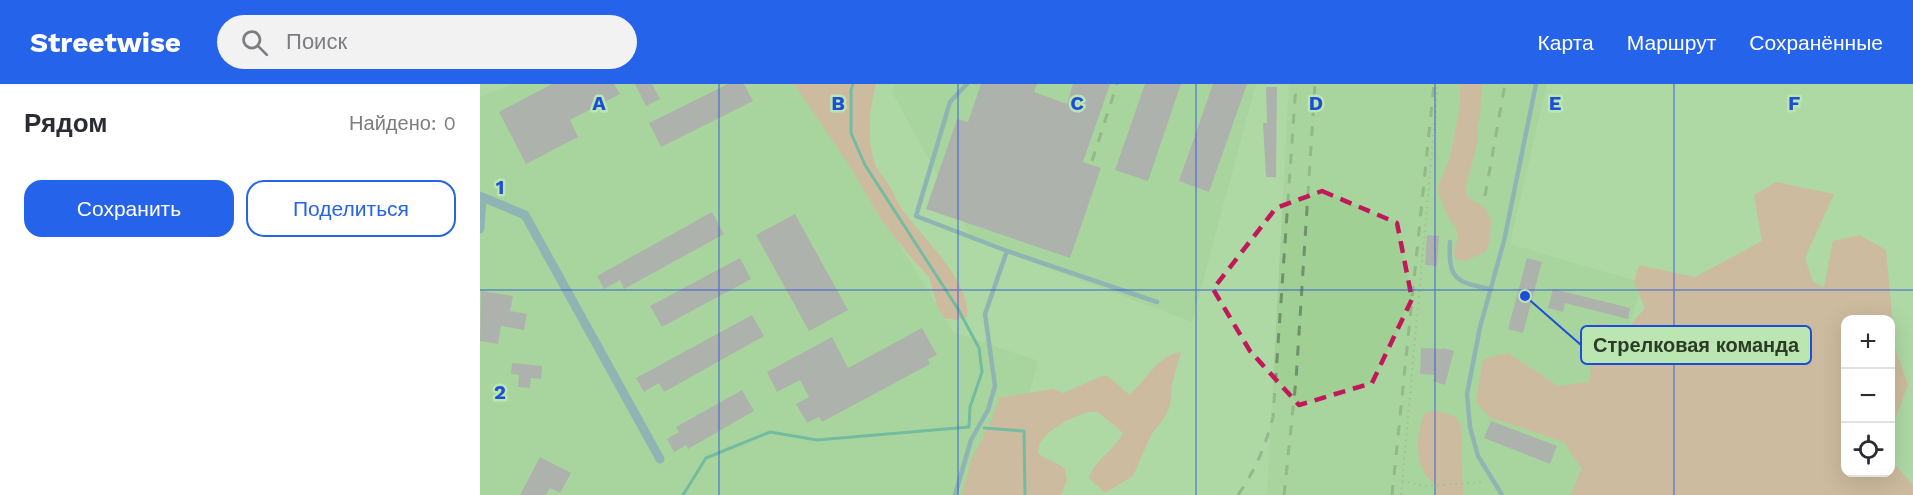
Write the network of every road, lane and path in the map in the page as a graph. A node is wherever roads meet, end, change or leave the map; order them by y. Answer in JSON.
{"nodes":[{"id":1,"x":967,"y":84,"type":"edge"},
{"id":2,"x":1438,"y":84,"type":"edge"},
{"id":3,"x":1536,"y":84,"type":"edge"},
{"id":4,"x":481,"y":197,"type":"edge"},
{"id":5,"x":480,"y":229,"type":"edge"},
{"id":6,"x":1450,"y":242,"type":"dead end"},
{"id":7,"x":1007,"y":251,"type":"junction"},
{"id":8,"x":1491,"y":289,"type":"junction"},
{"id":9,"x":1156,"y":302,"type":"dead end"},
{"id":10,"x":660,"y":459,"type":"dead end"},
{"id":11,"x":1402,"y":481,"type":"junction"},
{"id":12,"x":1493,"y":481,"type":"junction"},
{"id":13,"x":955,"y":495,"type":"edge"},
{"id":14,"x":1401,"y":495,"type":"edge"},
{"id":15,"x":1502,"y":495,"type":"edge"}],
"edges":[{"from":1,"to":7,"type":"lane"},
{"from":2,"to":11,"type":"path"},
{"from":3,"to":8,"type":"lane"},
{"from":4,"to":5,"type":"street"},
{"from":4,"to":10,"type":"street"},
{"from":6,"to":8,"type":"lane"},
{"from":7,"to":9,"type":"lane"},
{"from":7,"to":13,"type":"lane"},
{"from":8,"to":12,"type":"lane"},
{"from":11,"to":12,"type":"path"},
{"from":11,"to":14,"type":"path"},
{"from":12,"to":15,"type":"lane"}]}
